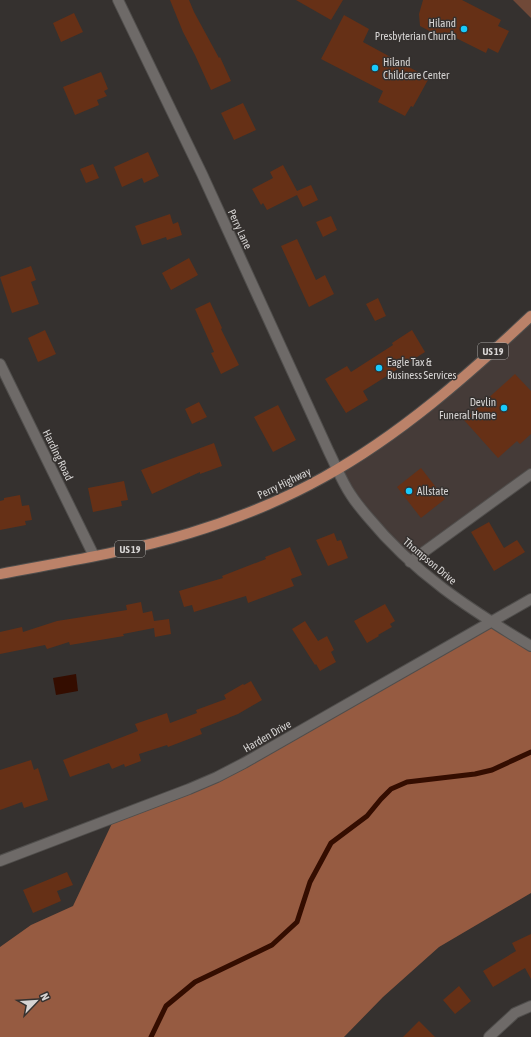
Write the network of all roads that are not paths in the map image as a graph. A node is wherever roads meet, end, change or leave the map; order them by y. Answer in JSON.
{"nodes":[{"id":1,"x":118,"y":0,"type":"edge"},
{"id":2,"x":531,"y":316,"type":"edge"},
{"id":3,"x":0,"y":364,"type":"edge"},
{"id":4,"x":338,"y":469,"type":"junction"},
{"id":5,"x":531,"y":474,"type":"edge"},
{"id":6,"x":94,"y":556,"type":"junction"},
{"id":7,"x":410,"y":562,"type":"junction"},
{"id":8,"x":0,"y":574,"type":"edge"},
{"id":9,"x":531,"y":599,"type":"edge"},
{"id":10,"x":491,"y":622,"type":"junction"},
{"id":11,"x":531,"y":646,"type":"edge"},
{"id":12,"x":0,"y":860,"type":"edge"},
{"id":13,"x":531,"y":1006,"type":"edge"},
{"id":14,"x":489,"y":1037,"type":"edge"}],
"edges":[{"from":1,"to":4,"type":"street","name":"Perry Lane"},
{"from":2,"to":4,"type":"main road","name":"Perry Highway","number":"US 19"},
{"from":3,"to":6,"type":"street","name":"Harding Road"},
{"from":4,"to":6,"type":"main road","name":"Perry Highway","number":"US 19"},
{"from":4,"to":7,"type":"street","name":"Thompson Drive"},
{"from":5,"to":7,"type":"street"},
{"from":6,"to":8,"type":"main road","name":"Perry Highway","number":"US 19"},
{"from":7,"to":10,"type":"street","name":"Thompson Drive"},
{"from":9,"to":10,"type":"street","name":"Harden Drive"},
{"from":10,"to":11,"type":"street","name":"Thompson Drive"},
{"from":10,"to":12,"type":"street","name":"Harden Drive"},
{"from":13,"to":14,"type":"street"}]}
